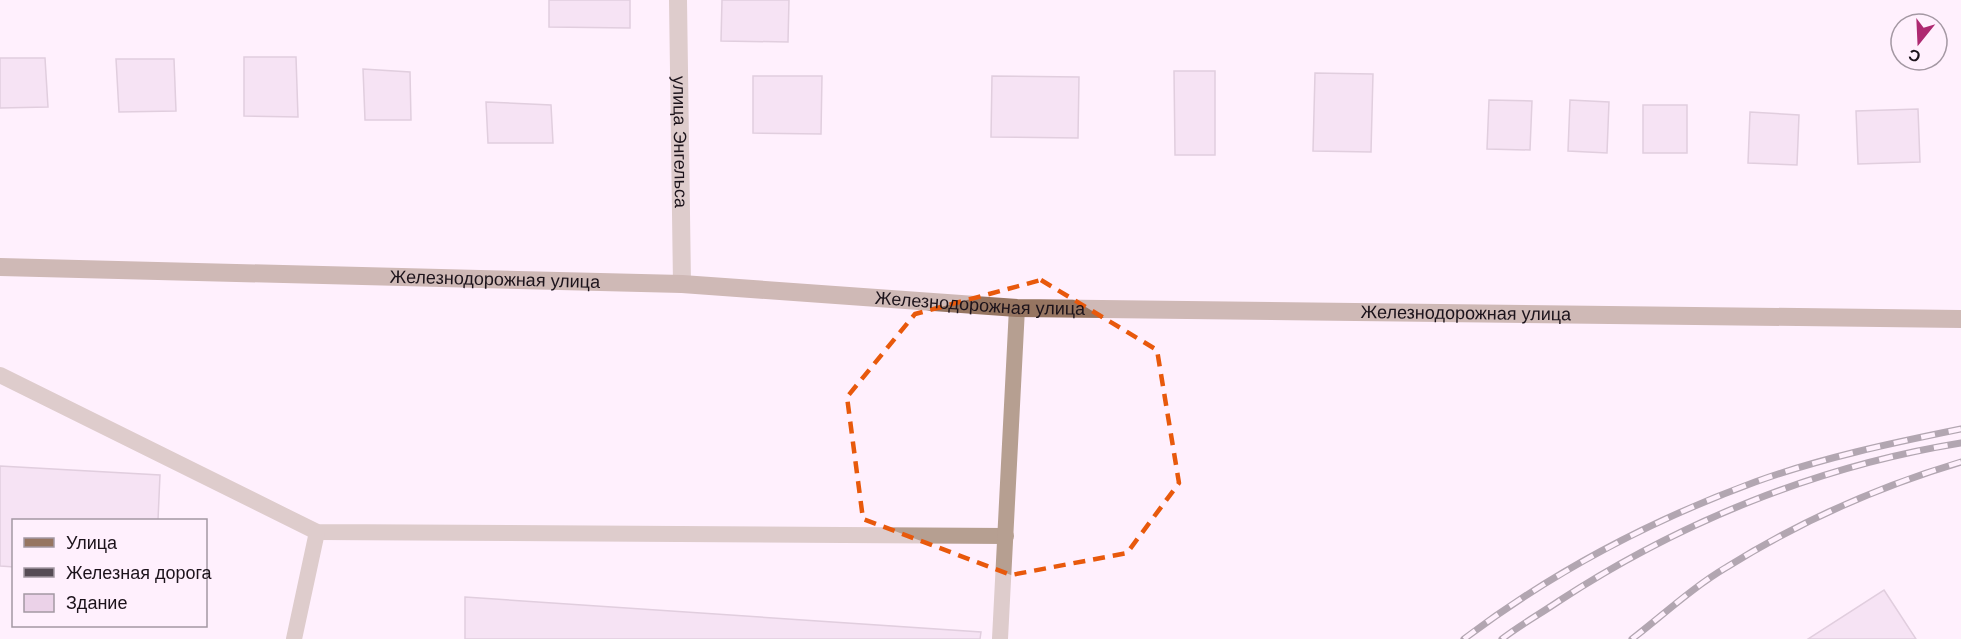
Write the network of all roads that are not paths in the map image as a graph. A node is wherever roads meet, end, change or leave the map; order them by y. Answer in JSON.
{"nodes":[{"id":1,"x":678,"y":0,"type":"edge"},
{"id":2,"x":0,"y":267,"type":"edge"},
{"id":3,"x":682,"y":284,"type":"junction"},
{"id":4,"x":1017,"y":308,"type":"junction"},
{"id":5,"x":1961,"y":319,"type":"edge"},
{"id":6,"x":0,"y":375,"type":"edge"},
{"id":7,"x":317,"y":532,"type":"junction"},
{"id":8,"x":1006,"y":536,"type":"junction"},
{"id":9,"x":294,"y":639,"type":"edge"},
{"id":10,"x":1000,"y":639,"type":"edge"}],
"edges":[{"from":1,"to":3,"type":"street","name":"улица Энгельса"},
{"from":2,"to":3,"type":"main road","name":"Железнодорожная улица"},
{"from":3,"to":4,"type":"main road","name":"Железнодорожная улица"},
{"from":4,"to":5,"type":"main road","name":"Железнодорожная улица"},
{"from":4,"to":8,"type":"lane"},
{"from":6,"to":7,"type":"lane"},
{"from":7,"to":8,"type":"lane"},
{"from":7,"to":9,"type":"lane"},
{"from":8,"to":10,"type":"lane"}]}
